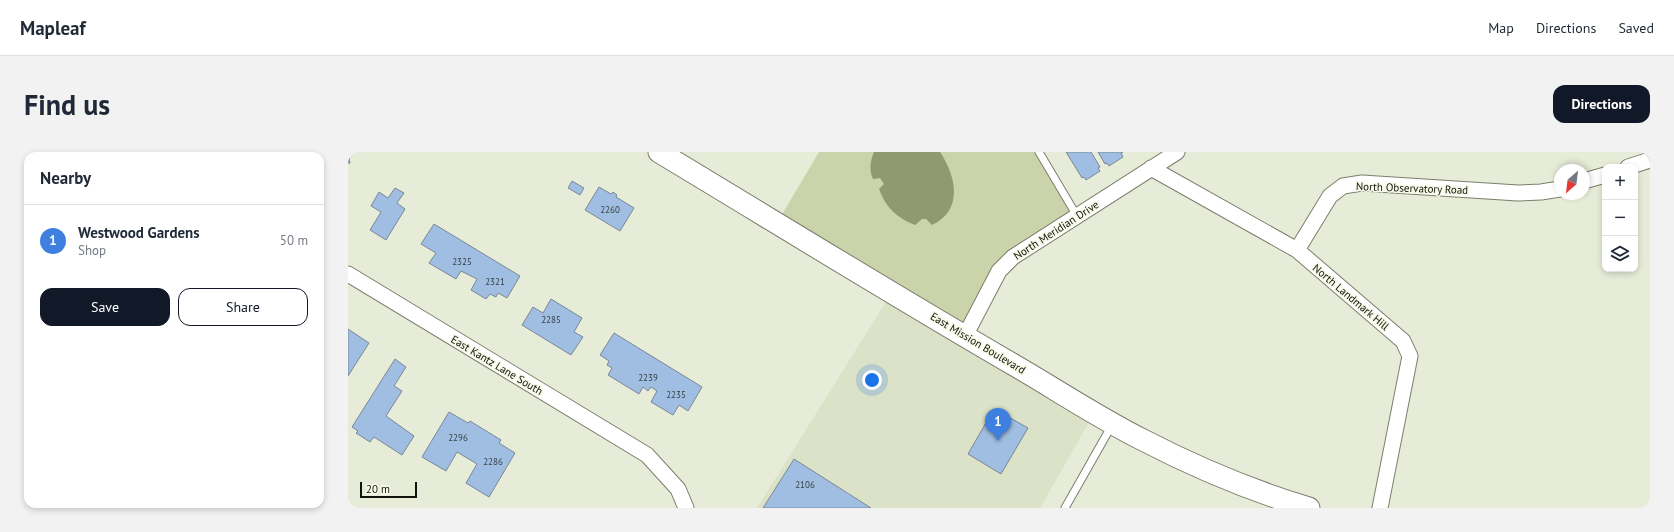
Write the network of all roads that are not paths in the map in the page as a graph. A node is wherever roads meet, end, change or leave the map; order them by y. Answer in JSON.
{"nodes":[{"id":1,"x":659,"y":152,"type":"edge"},
{"id":2,"x":1039,"y":152,"type":"edge"},
{"id":3,"x":1177,"y":152,"type":"edge"},
{"id":4,"x":1650,"y":160,"type":"edge"},
{"id":5,"x":1637,"y":164,"type":"edge"},
{"id":6,"x":1151,"y":168,"type":"junction"},
{"id":7,"x":1602,"y":175,"type":"edge"},
{"id":8,"x":1590,"y":179,"type":"edge"},
{"id":9,"x":1554,"y":189,"type":"edge"},
{"id":10,"x":1076,"y":216,"type":"junction"},
{"id":11,"x":1297,"y":250,"type":"junction"},
{"id":12,"x":348,"y":274,"type":"edge"},
{"id":13,"x":965,"y":336,"type":"junction"},
{"id":14,"x":1113,"y":423,"type":"junction"},
{"id":15,"x":686,"y":508,"type":"edge"},
{"id":16,"x":1065,"y":508,"type":"edge"},
{"id":17,"x":1309,"y":508,"type":"edge"},
{"id":18,"x":1380,"y":508,"type":"edge"}],
"edges":[{"from":1,"to":13,"type":"main road","name":"East Mission Boulevard"},
{"from":2,"to":10,"type":"lane"},
{"from":3,"to":6,"type":"street","name":"North Meridian Drive"},
{"from":4,"to":5,"type":"street"},
{"from":6,"to":10,"type":"street","name":"North Meridian Drive"},
{"from":6,"to":11,"type":"street","name":"North Landmark Hill"},
{"from":7,"to":8,"type":"street"},
{"from":9,"to":11,"type":"street","name":"North Observatory Road"},
{"from":10,"to":13,"type":"street","name":"North Meridian Drive"},
{"from":11,"to":18,"type":"street","name":"North Landmark Hill"},
{"from":12,"to":15,"type":"street","name":"East Kantz Lane South"},
{"from":13,"to":14,"type":"main road","name":"East Mission Boulevard"},
{"from":14,"to":16,"type":"lane"},
{"from":14,"to":17,"type":"main road","name":"East Mission Boulevard"}]}
